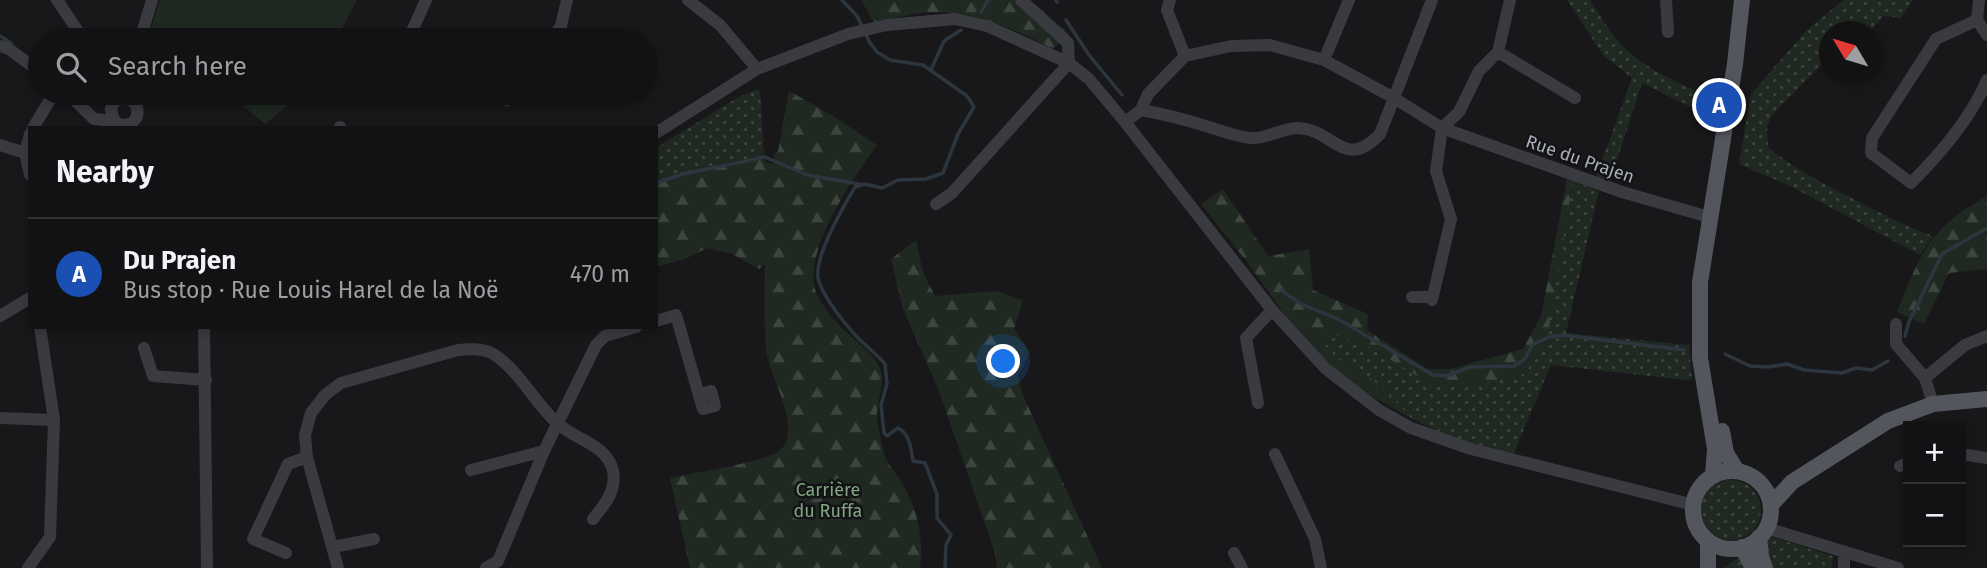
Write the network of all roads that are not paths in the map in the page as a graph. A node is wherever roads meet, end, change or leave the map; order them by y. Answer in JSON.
{"nodes":[{"id":1,"x":57,"y":0,"type":"edge"},
{"id":2,"x":152,"y":0,"type":"edge"},
{"id":3,"x":426,"y":0,"type":"edge"},
{"id":4,"x":567,"y":0,"type":"edge"},
{"id":5,"x":688,"y":0,"type":"edge"},
{"id":6,"x":1021,"y":0,"type":"edge"},
{"id":7,"x":1170,"y":0,"type":"edge"},
{"id":8,"x":1349,"y":0,"type":"edge"},
{"id":9,"x":1432,"y":0,"type":"edge"},
{"id":10,"x":1510,"y":0,"type":"edge"},
{"id":11,"x":1666,"y":0,"type":"edge"},
{"id":12,"x":1742,"y":0,"type":"edge"},
{"id":13,"x":1751,"y":0,"type":"edge"},
{"id":14,"x":1979,"y":0,"type":"edge"},
{"id":15,"x":1977,"y":20,"type":"junction"},
{"id":16,"x":76,"y":28,"type":"edge"},
{"id":17,"x":144,"y":28,"type":"edge"},
{"id":18,"x":413,"y":28,"type":"edge"},
{"id":19,"x":560,"y":28,"type":"edge"},
{"id":20,"x":1668,"y":32,"type":"dead end"},
{"id":21,"x":1987,"y":36,"type":"edge"},
{"id":22,"x":0,"y":46,"type":"edge"},
{"id":23,"x":1498,"y":52,"type":"junction"},
{"id":24,"x":1185,"y":57,"type":"junction"},
{"id":25,"x":1324,"y":60,"type":"junction"},
{"id":26,"x":28,"y":63,"type":"edge"},
{"id":27,"x":1069,"y":63,"type":"junction"},
{"id":28,"x":757,"y":69,"type":"junction"},
{"id":29,"x":1987,"y":80,"type":"edge"},
{"id":30,"x":1394,"y":98,"type":"junction"},
{"id":31,"x":1575,"y":98,"type":"dead end"},
{"id":32,"x":47,"y":105,"type":"edge"},
{"id":33,"x":79,"y":105,"type":"edge"},
{"id":34,"x":115,"y":105,"type":"edge"},
{"id":35,"x":135,"y":105,"type":"edge"},
{"id":36,"x":1141,"y":110,"type":"junction"},
{"id":37,"x":114,"y":121,"type":"junction"},
{"id":38,"x":1125,"y":122,"type":"junction"},
{"id":39,"x":34,"y":126,"type":"edge"},
{"id":40,"x":132,"y":126,"type":"edge"},
{"id":41,"x":1441,"y":128,"type":"junction"},
{"id":42,"x":658,"y":132,"type":"edge"},
{"id":43,"x":28,"y":142,"type":"edge"},
{"id":44,"x":0,"y":145,"type":"edge"},
{"id":45,"x":25,"y":153,"type":"junction"},
{"id":46,"x":28,"y":166,"type":"edge"},
{"id":47,"x":936,"y":204,"type":"dead end"},
{"id":48,"x":1709,"y":217,"type":"junction"},
{"id":49,"x":1412,"y":298,"type":"dead end"},
{"id":50,"x":28,"y":299,"type":"edge"},
{"id":51,"x":1272,"y":310,"type":"junction"},
{"id":52,"x":0,"y":316,"type":"edge"},
{"id":53,"x":658,"y":320,"type":"edge"},
{"id":54,"x":1896,"y":324,"type":"dead end"},
{"id":55,"x":40,"y":329,"type":"edge"},
{"id":56,"x":204,"y":329,"type":"edge"},
{"id":57,"x":630,"y":329,"type":"edge"},
{"id":58,"x":1987,"y":337,"type":"edge"},
{"id":59,"x":144,"y":348,"type":"dead end"},
{"id":60,"x":1925,"y":378,"type":"junction"},
{"id":61,"x":206,"y":380,"type":"junction"},
{"id":62,"x":699,"y":395,"type":"dead end"},
{"id":63,"x":1987,"y":399,"type":"edge"},
{"id":64,"x":1258,"y":403,"type":"dead end"},
{"id":65,"x":1933,"y":404,"type":"junction"},
{"id":66,"x":0,"y":418,"type":"edge"},
{"id":67,"x":54,"y":420,"type":"junction"},
{"id":68,"x":558,"y":424,"type":"junction"},
{"id":69,"x":544,"y":451,"type":"junction"},
{"id":70,"x":1275,"y":454,"type":"dead end"},
{"id":71,"x":1966,"y":455,"type":"edge"},
{"id":72,"x":307,"y":457,"type":"junction"},
{"id":73,"x":1987,"y":458,"type":"edge"},
{"id":74,"x":471,"y":470,"type":"dead end"},
{"id":75,"x":1737,"y":471,"type":"junction"},
{"id":76,"x":1713,"y":476,"type":"junction"},
{"id":77,"x":1760,"y":482,"type":"junction"},
{"id":78,"x":1792,"y":482,"type":"junction"},
{"id":79,"x":1694,"y":505,"type":"junction"},
{"id":80,"x":1771,"y":505,"type":"junction"},
{"id":81,"x":593,"y":519,"type":"dead end"},
{"id":82,"x":1763,"y":532,"type":"junction"},
{"id":83,"x":374,"y":539,"type":"dead end"},
{"id":84,"x":1708,"y":541,"type":"junction"},
{"id":85,"x":333,"y":547,"type":"junction"},
{"id":86,"x":1735,"y":548,"type":"junction"},
{"id":87,"x":286,"y":553,"type":"dead end"},
{"id":88,"x":1234,"y":553,"type":"dead end"},
{"id":89,"x":1844,"y":553,"type":"junction"},
{"id":90,"x":502,"y":564,"type":"edge"},
{"id":91,"x":28,"y":568,"type":"edge"},
{"id":92,"x":207,"y":568,"type":"edge"},
{"id":93,"x":338,"y":568,"type":"edge"},
{"id":94,"x":486,"y":568,"type":"edge"},
{"id":95,"x":1242,"y":568,"type":"edge"},
{"id":96,"x":1321,"y":568,"type":"edge"},
{"id":97,"x":1708,"y":568,"type":"edge"},
{"id":98,"x":1713,"y":568,"type":"edge"},
{"id":99,"x":1753,"y":568,"type":"edge"},
{"id":100,"x":1765,"y":568,"type":"edge"},
{"id":101,"x":1844,"y":568,"type":"edge"},
{"id":102,"x":1898,"y":568,"type":"edge"}],
"edges":[{"from":1,"to":16,"type":"street"},
{"from":2,"to":17,"type":"street"},
{"from":3,"to":18,"type":"street"},
{"from":4,"to":19,"type":"street"},
{"from":5,"to":28,"type":"street"},
{"from":6,"to":27,"type":"street"},
{"from":7,"to":24,"type":"street"},
{"from":8,"to":25,"type":"street"},
{"from":9,"to":30,"type":"street"},
{"from":10,"to":23,"type":"street"},
{"from":11,"to":20,"type":"street"},
{"from":12,"to":48,"type":"main road"},
{"from":13,"to":75,"type":"main road"},
{"from":14,"to":15,"type":"street"},
{"from":15,"to":21,"type":"street"},
{"from":15,"to":29,"type":"street"},
{"from":22,"to":26,"type":"street"},
{"from":23,"to":31,"type":"street"},
{"from":23,"to":41,"type":"street"},
{"from":24,"to":25,"type":"street","name":"Rue du Prajen"},
{"from":24,"to":36,"type":"street"},
{"from":25,"to":30,"type":"street","name":"Rue du Prajen"},
{"from":27,"to":28,"type":"street"},
{"from":27,"to":38,"type":"street"},
{"from":27,"to":47,"type":"street"},
{"from":28,"to":42,"type":"street"},
{"from":30,"to":36,"type":"street"},
{"from":30,"to":41,"type":"street","name":"Rue du Prajen"},
{"from":32,"to":39,"type":"street"},
{"from":33,"to":37,"type":"street"},
{"from":34,"to":37,"type":"street"},
{"from":35,"to":40,"type":"street"},
{"from":36,"to":38,"type":"street"},
{"from":37,"to":40,"type":"street"},
{"from":38,"to":51,"type":"street"},
{"from":41,"to":48,"type":"street","name":"Rue du Prajen"},
{"from":41,"to":49,"type":"street"},
{"from":43,"to":45,"type":"street"},
{"from":44,"to":45,"type":"street"},
{"from":45,"to":46,"type":"street"},
{"from":48,"to":76,"type":"main road"},
{"from":50,"to":52,"type":"street"},
{"from":51,"to":64,"type":"street"},
{"from":51,"to":79,"type":"street"},
{"from":53,"to":62,"type":"street"},
{"from":54,"to":60,"type":"street"},
{"from":55,"to":67,"type":"street"},
{"from":56,"to":61,"type":"street"},
{"from":57,"to":68,"type":"street"},
{"from":58,"to":60,"type":"street"},
{"from":59,"to":61,"type":"street"},
{"from":60,"to":65,"type":"street"},
{"from":61,"to":92,"type":"street"},
{"from":63,"to":65,"type":"main road"},
{"from":65,"to":78,"type":"main road"},
{"from":66,"to":67,"type":"street"},
{"from":67,"to":91,"type":"street"},
{"from":68,"to":69,"type":"street"},
{"from":68,"to":72,"type":"street"},
{"from":68,"to":81,"type":"street"},
{"from":69,"to":74,"type":"street"},
{"from":69,"to":90,"type":"street"},
{"from":70,"to":96,"type":"street"},
{"from":71,"to":73,"type":"street"},
{"from":72,"to":85,"type":"street"},
{"from":72,"to":87,"type":"street"},
{"from":75,"to":76,"type":"main road"},
{"from":75,"to":77,"type":"main road"},
{"from":76,"to":79,"type":"main road"},
{"from":77,"to":78,"type":"main road"},
{"from":77,"to":80,"type":"main road"},
{"from":78,"to":80,"type":"main road"},
{"from":79,"to":84,"type":"main road"},
{"from":80,"to":82,"type":"main road"},
{"from":82,"to":86,"type":"main road"},
{"from":82,"to":89,"type":"street"},
{"from":82,"to":100,"type":"main road"},
{"from":83,"to":85,"type":"street"},
{"from":84,"to":86,"type":"main road"},
{"from":84,"to":97,"type":"main road"},
{"from":85,"to":93,"type":"street"},
{"from":86,"to":98,"type":"main road"},
{"from":86,"to":99,"type":"main road"},
{"from":88,"to":95,"type":"street"},
{"from":89,"to":101,"type":"street"},
{"from":89,"to":102,"type":"street"},
{"from":90,"to":94,"type":"street"}]}
